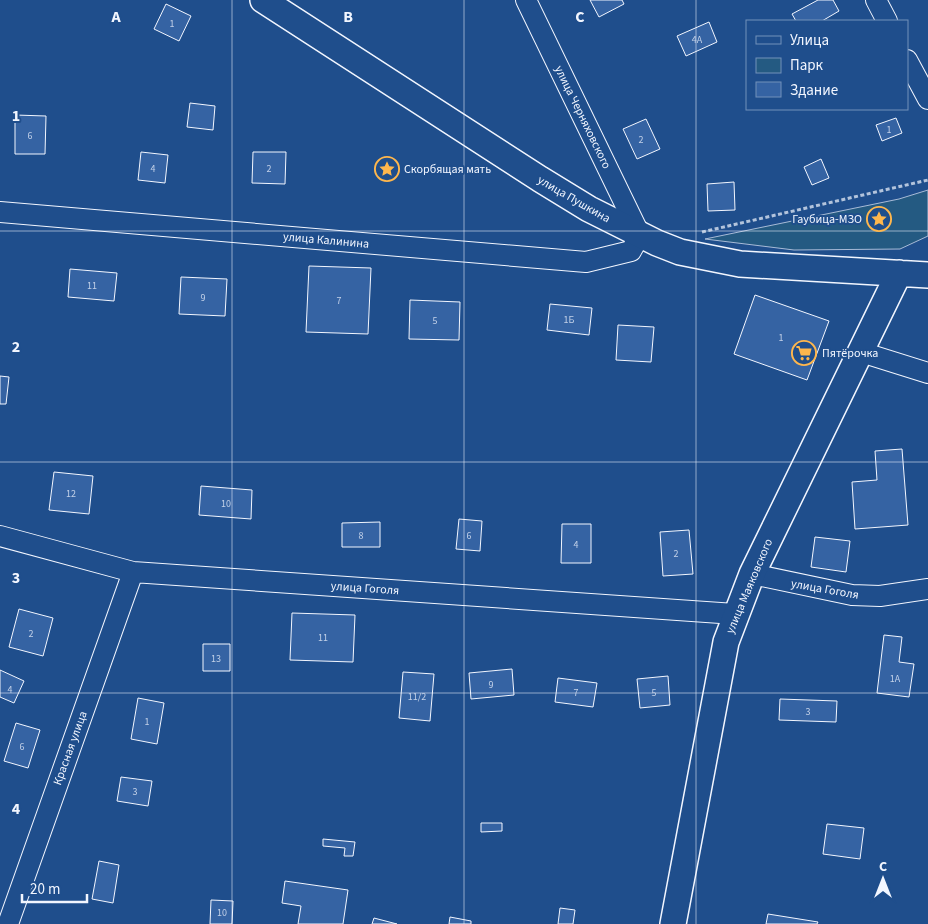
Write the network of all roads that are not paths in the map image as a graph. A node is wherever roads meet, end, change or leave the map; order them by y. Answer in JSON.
{"nodes":[{"id":1,"x":264,"y":0,"type":"edge"},
{"id":2,"x":526,"y":0,"type":"edge"},
{"id":3,"x":876,"y":0,"type":"edge"},
{"id":4,"x":886,"y":20,"type":"edge"},
{"id":5,"x":908,"y":62,"type":"edge"},
{"id":6,"x":928,"y":98,"type":"edge"},
{"id":7,"x":0,"y":212,"type":"edge"},
{"id":8,"x":640,"y":234,"type":"junction"},
{"id":9,"x":899,"y":273,"type":"junction"},
{"id":10,"x":928,"y":275,"type":"edge"},
{"id":11,"x":861,"y":352,"type":"junction"},
{"id":12,"x":928,"y":373,"type":"edge"},
{"id":13,"x":0,"y":536,"type":"edge"},
{"id":14,"x":133,"y":572,"type":"junction"},
{"id":15,"x":752,"y":574,"type":"junction"},
{"id":16,"x":928,"y":588,"type":"edge"},
{"id":17,"x":735,"y":614,"type":"junction"},
{"id":18,"x":8,"y":924,"type":"edge"},
{"id":19,"x":673,"y":924,"type":"edge"}],
"edges":[{"from":1,"to":8,"type":"street","name":"улица Пушкина"},
{"from":2,"to":8,"type":"street","name":"улица Черняховского"},
{"from":3,"to":4,"type":"street"},
{"from":5,"to":6,"type":"street"},
{"from":7,"to":8,"type":"street","name":"улица Калинина"},
{"from":8,"to":9,"type":"street","name":"улица Пушкина"},
{"from":9,"to":10,"type":"street","name":"улица Пушкина"},
{"from":9,"to":11,"type":"street","name":"улица Маяковского"},
{"from":11,"to":12,"type":"street"},
{"from":11,"to":15,"type":"street","name":"улица Маяковского"},
{"from":13,"to":14,"type":"street","name":"улица Гоголя"},
{"from":14,"to":17,"type":"street","name":"улица Гоголя"},
{"from":14,"to":18,"type":"street","name":"Красная улица"},
{"from":15,"to":16,"type":"street","name":"улица Гоголя"},
{"from":15,"to":17,"type":"street","name":"улица Маяковского"},
{"from":17,"to":19,"type":"street","name":"улица Маяковского"}]}
